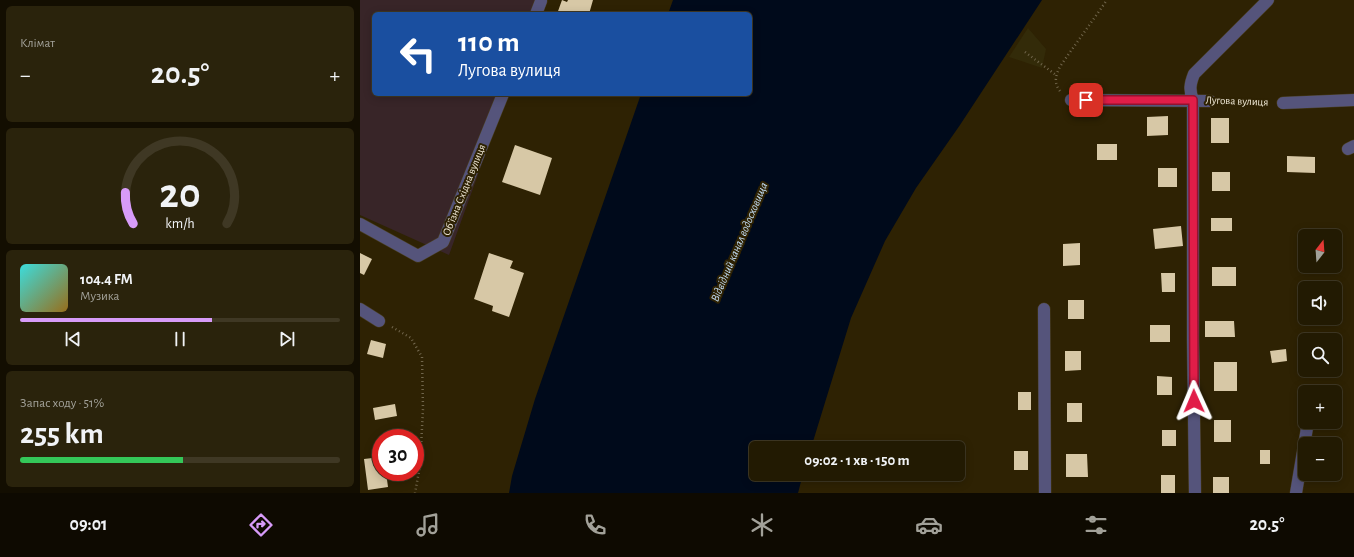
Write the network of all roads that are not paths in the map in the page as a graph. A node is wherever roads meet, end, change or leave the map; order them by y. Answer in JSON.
{"nodes":[{"id":1,"x":1268,"y":0,"type":"edge"},
{"id":2,"x":541,"y":1,"type":"dead end"},
{"id":3,"x":537,"y":12,"type":"edge"},
{"id":4,"x":502,"y":96,"type":"edge"},
{"id":5,"x":1071,"y":100,"type":"road end"},
{"id":6,"x":1193,"y":100,"type":"junction"},
{"id":7,"x":1354,"y":100,"type":"edge"},
{"id":8,"x":1210,"y":101,"type":"road end"},
{"id":9,"x":1283,"y":103,"type":"road end"},
{"id":10,"x":360,"y":224,"type":"edge"},
{"id":11,"x":360,"y":309,"type":"edge"},
{"id":12,"x":1044,"y":309,"type":"dead end"},
{"id":13,"x":379,"y":321,"type":"road end"},
{"id":14,"x":1307,"y":429,"type":"edge"},
{"id":15,"x":1045,"y":493,"type":"edge"},
{"id":16,"x":1195,"y":493,"type":"edge"},
{"id":17,"x":1296,"y":493,"type":"edge"}],
"edges":[{"from":1,"to":6,"type":"street"},
{"from":2,"to":3,"type":"street"},
{"from":4,"to":10,"type":"street","name":"Обʼїзна Східна вулиця"},
{"from":5,"to":6,"type":"street","name":"Лугова вулиця"},
{"from":6,"to":8,"type":"street","name":"Лугова вулиця"},
{"from":6,"to":16,"type":"street"},
{"from":7,"to":9,"type":"street","name":"Лугова вулиця"},
{"from":11,"to":13,"type":"street"},
{"from":12,"to":15,"type":"street"},
{"from":14,"to":17,"type":"street"}]}
